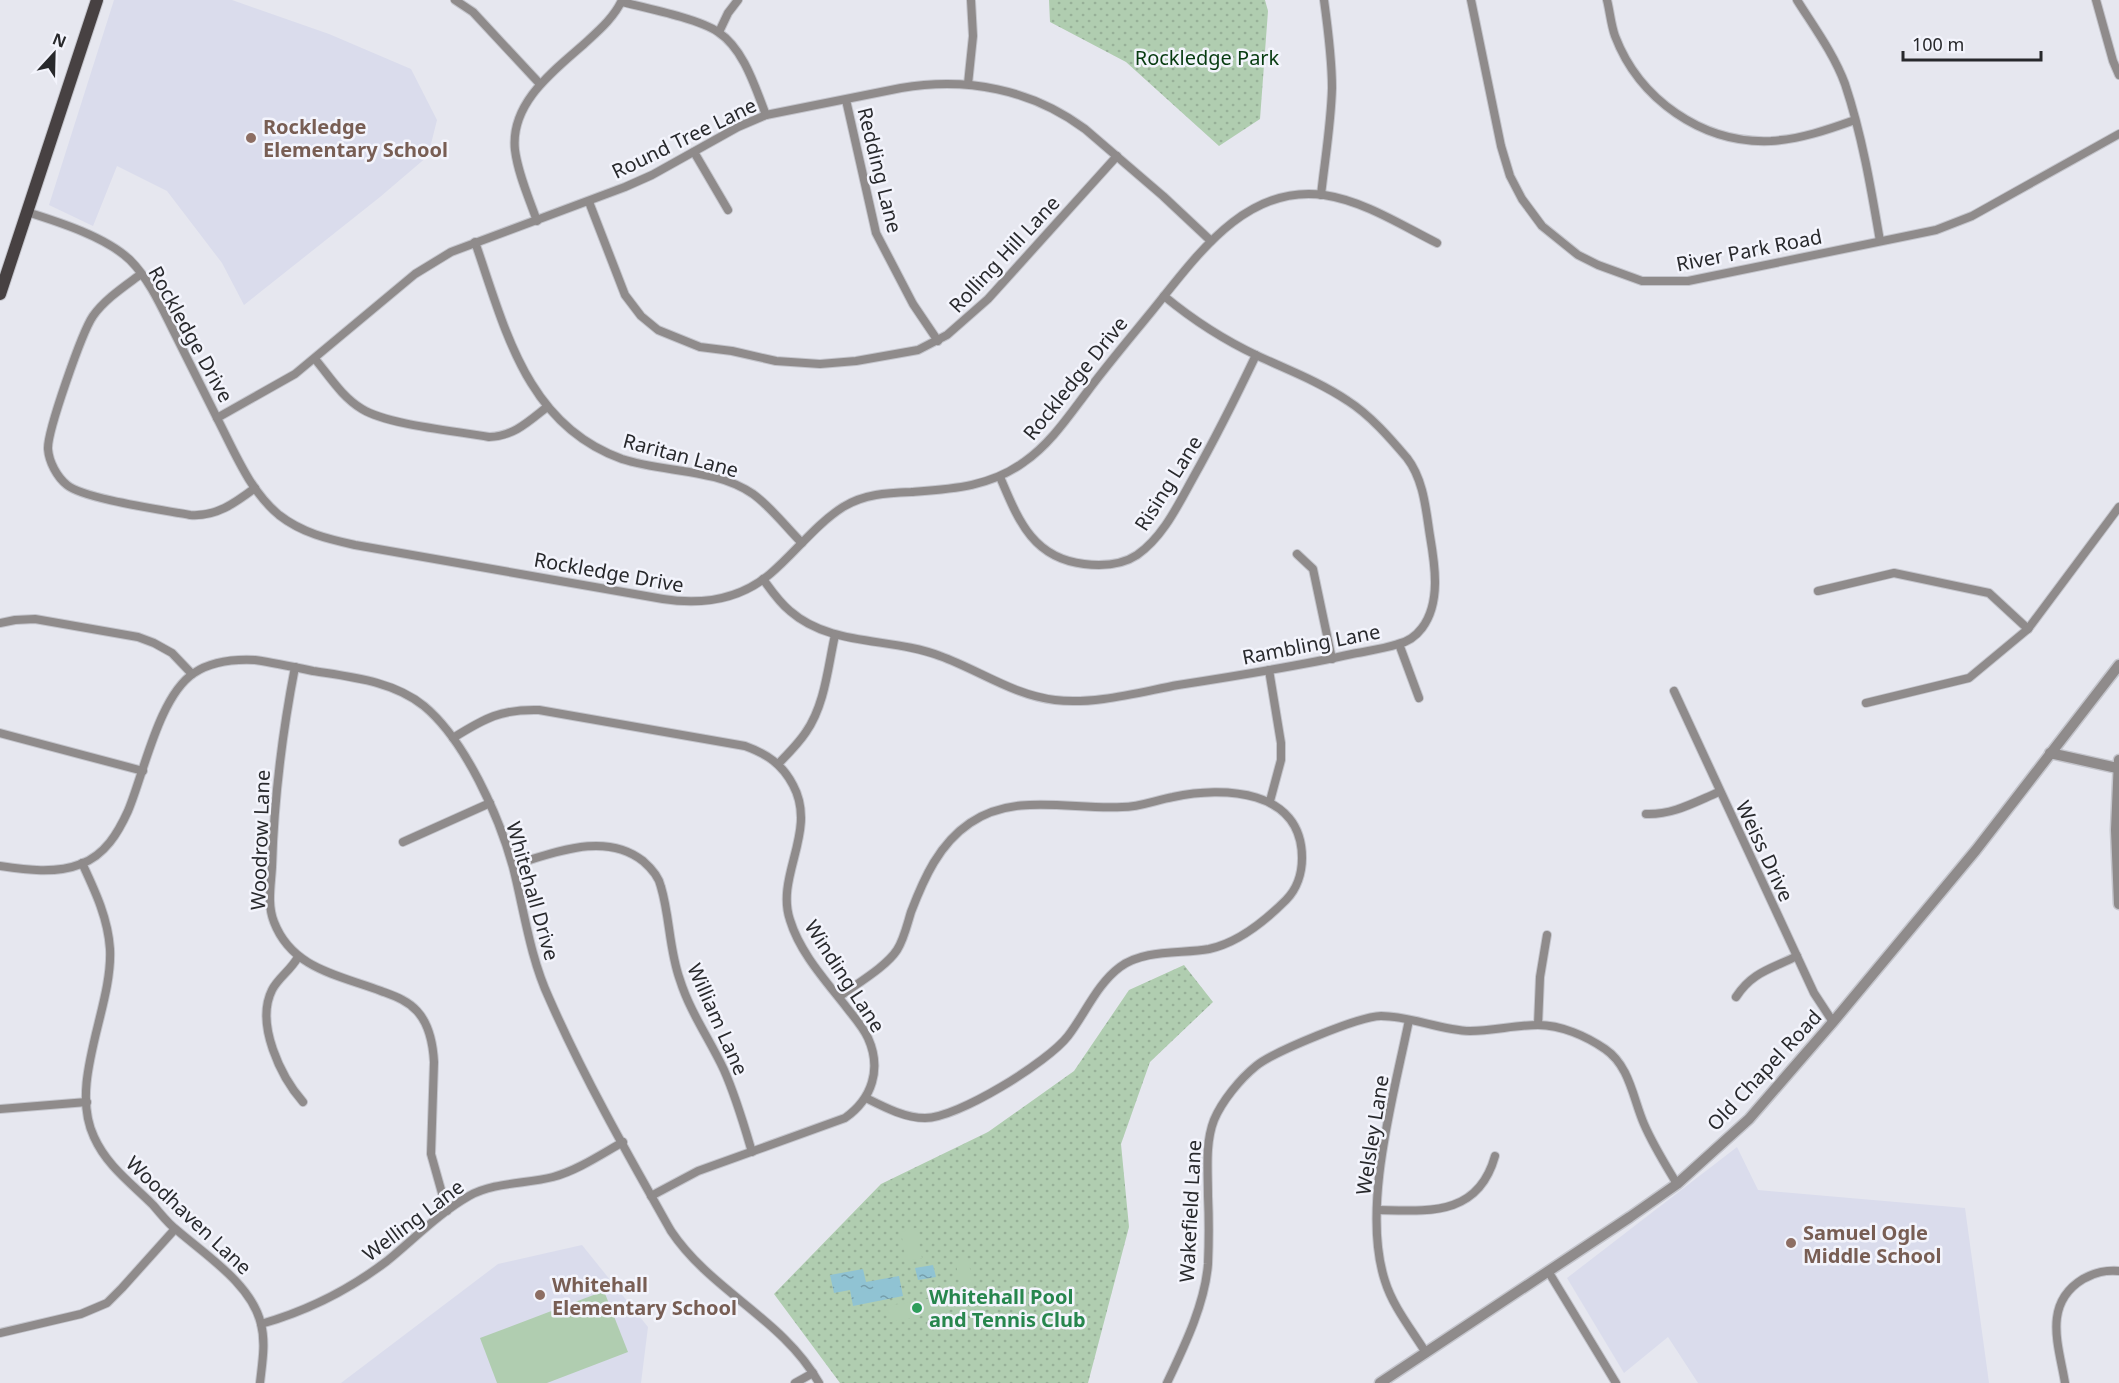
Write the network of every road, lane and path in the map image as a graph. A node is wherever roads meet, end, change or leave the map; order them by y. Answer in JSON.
{"nodes":[{"id":1,"x":97,"y":0,"type":"edge"},
{"id":2,"x":456,"y":0,"type":"edge"},
{"id":3,"x":738,"y":0,"type":"edge"},
{"id":4,"x":970,"y":0,"type":"edge"},
{"id":5,"x":1324,"y":0,"type":"edge"},
{"id":6,"x":1472,"y":0,"type":"edge"},
{"id":7,"x":1607,"y":0,"type":"edge"},
{"id":8,"x":1797,"y":0,"type":"edge"},
{"id":9,"x":2096,"y":0,"type":"edge"},
{"id":10,"x":622,"y":1,"type":"edge"},
{"id":11,"x":719,"y":32,"type":"junction"},
{"id":12,"x":2119,"y":75,"type":"edge"},
{"id":13,"x":540,"y":84,"type":"junction"},
{"id":14,"x":968,"y":84,"type":"junction"},
{"id":15,"x":846,"y":100,"type":"junction"},
{"id":16,"x":766,"y":114,"type":"junction"},
{"id":17,"x":1855,"y":120,"type":"junction"},
{"id":18,"x":2119,"y":134,"type":"edge"},
{"id":19,"x":694,"y":152,"type":"junction"},
{"id":20,"x":1117,"y":156,"type":"junction"},
{"id":21,"x":1321,"y":195,"type":"junction"},
{"id":22,"x":589,"y":202,"type":"junction"},
{"id":23,"x":728,"y":210,"type":"dead end"},
{"id":24,"x":27,"y":212,"type":"junction"},
{"id":25,"x":537,"y":221,"type":"junction"},
{"id":26,"x":1211,"y":241,"type":"junction"},
{"id":27,"x":1880,"y":241,"type":"junction"},
{"id":28,"x":475,"y":242,"type":"junction"},
{"id":29,"x":1437,"y":243,"type":"dead end"},
{"id":30,"x":141,"y":274,"type":"junction"},
{"id":31,"x":0,"y":294,"type":"edge"},
{"id":32,"x":1164,"y":296,"type":"junction"},
{"id":33,"x":938,"y":342,"type":"junction"},
{"id":34,"x":1256,"y":355,"type":"junction"},
{"id":35,"x":315,"y":359,"type":"junction"},
{"id":36,"x":547,"y":407,"type":"junction"},
{"id":37,"x":217,"y":418,"type":"junction"},
{"id":38,"x":1000,"y":477,"type":"junction"},
{"id":39,"x":255,"y":488,"type":"junction"},
{"id":40,"x":2119,"y":507,"type":"edge"},
{"id":41,"x":802,"y":543,"type":"junction"},
{"id":42,"x":1297,"y":554,"type":"dead end"},
{"id":43,"x":763,"y":579,"type":"junction"},
{"id":44,"x":1818,"y":591,"type":"dead end"},
{"id":45,"x":0,"y":623,"type":"edge"},
{"id":46,"x":2028,"y":629,"type":"junction"},
{"id":47,"x":835,"y":635,"type":"junction"},
{"id":48,"x":1399,"y":644,"type":"junction"},
{"id":49,"x":1332,"y":659,"type":"junction"},
{"id":50,"x":2119,"y":665,"type":"edge"},
{"id":51,"x":295,"y":668,"type":"junction"},
{"id":52,"x":1269,"y":670,"type":"junction"},
{"id":53,"x":192,"y":674,"type":"junction"},
{"id":54,"x":1674,"y":691,"type":"dead end"},
{"id":55,"x":1419,"y":698,"type":"dead end"},
{"id":56,"x":1866,"y":703,"type":"dead end"},
{"id":57,"x":0,"y":733,"type":"edge"},
{"id":58,"x":453,"y":738,"type":"junction"},
{"id":59,"x":2050,"y":753,"type":"junction"},
{"id":60,"x":778,"y":764,"type":"junction"},
{"id":61,"x":2118,"y":764,"type":"edge"},
{"id":62,"x":143,"y":771,"type":"junction"},
{"id":63,"x":1719,"y":792,"type":"junction"},
{"id":64,"x":1270,"y":801,"type":"junction"},
{"id":65,"x":490,"y":803,"type":"junction"},
{"id":66,"x":1646,"y":814,"type":"dead end"},
{"id":67,"x":403,"y":842,"type":"dead end"},
{"id":68,"x":82,"y":864,"type":"junction"},
{"id":69,"x":513,"y":865,"type":"junction"},
{"id":70,"x":0,"y":866,"type":"edge"},
{"id":71,"x":2119,"y":904,"type":"edge"},
{"id":72,"x":1547,"y":935,"type":"dead end"},
{"id":73,"x":1797,"y":956,"type":"junction"},
{"id":74,"x":298,"y":957,"type":"junction"},
{"id":75,"x":839,"y":997,"type":"junction"},
{"id":76,"x":1736,"y":998,"type":"dead end"},
{"id":77,"x":1409,"y":1020,"type":"junction"},
{"id":78,"x":1833,"y":1022,"type":"junction"},
{"id":79,"x":1538,"y":1025,"type":"junction"},
{"id":80,"x":866,"y":1098,"type":"junction"},
{"id":81,"x":87,"y":1102,"type":"junction"},
{"id":82,"x":303,"y":1102,"type":"dead end"},
{"id":83,"x":0,"y":1109,"type":"edge"},
{"id":84,"x":622,"y":1142,"type":"junction"},
{"id":85,"x":752,"y":1152,"type":"junction"},
{"id":86,"x":1494,"y":1156,"type":"dead end"},
{"id":87,"x":1677,"y":1184,"type":"junction"},
{"id":88,"x":651,"y":1196,"type":"junction"},
{"id":89,"x":1377,"y":1210,"type":"junction"},
{"id":90,"x":447,"y":1211,"type":"junction"},
{"id":91,"x":175,"y":1229,"type":"junction"},
{"id":92,"x":1548,"y":1271,"type":"junction"},
{"id":93,"x":2119,"y":1271,"type":"edge"},
{"id":94,"x":261,"y":1324,"type":"junction"},
{"id":95,"x":0,"y":1332,"type":"edge"},
{"id":96,"x":1426,"y":1353,"type":"junction"},
{"id":97,"x":813,"y":1372,"type":"junction"},
{"id":98,"x":261,"y":1383,"type":"edge"},
{"id":99,"x":795,"y":1383,"type":"edge"},
{"id":100,"x":819,"y":1383,"type":"edge"},
{"id":101,"x":1167,"y":1383,"type":"edge"},
{"id":102,"x":1380,"y":1383,"type":"edge"},
{"id":103,"x":1616,"y":1383,"type":"edge"},
{"id":104,"x":2065,"y":1383,"type":"edge"}],
"edges":[{"from":1,"to":24,"type":"main road"},
{"from":2,"to":13,"type":"street"},
{"from":3,"to":11,"type":"street"},
{"from":4,"to":14,"type":"street"},
{"from":5,"to":21,"type":"street"},
{"from":6,"to":27,"type":"street","name":"River Park Road"},
{"from":7,"to":17,"type":"street"},
{"from":8,"to":17,"type":"street"},
{"from":9,"to":12,"type":"street"},
{"from":10,"to":11,"type":"street"},
{"from":10,"to":13,"type":"street"},
{"from":11,"to":16,"type":"street"},
{"from":13,"to":25,"type":"street"},
{"from":14,"to":15,"type":"street","name":"Round Tree Lane"},
{"from":14,"to":20,"type":"street","name":"Round Tree Lane"},
{"from":15,"to":16,"type":"street","name":"Round Tree Lane"},
{"from":15,"to":33,"type":"street","name":"Redding Lane"},
{"from":16,"to":19,"type":"street","name":"Round Tree Lane"},
{"from":17,"to":27,"type":"street"},
{"from":18,"to":27,"type":"street","name":"River Park Road"},
{"from":19,"to":22,"type":"street","name":"Round Tree Lane"},
{"from":19,"to":23,"type":"street"},
{"from":20,"to":26,"type":"street","name":"Round Tree Lane"},
{"from":20,"to":33,"type":"street","name":"Rolling Hill Lane"},
{"from":21,"to":26,"type":"street","name":"Rockledge Drive"},
{"from":21,"to":29,"type":"street","name":"Rockledge Drive"},
{"from":22,"to":25,"type":"street","name":"Round Tree Lane"},
{"from":22,"to":33,"type":"street","name":"Rolling Hill Lane"},
{"from":24,"to":30,"type":"street","name":"Rockledge Drive"},
{"from":24,"to":31,"type":"main road"},
{"from":25,"to":28,"type":"street","name":"Round Tree Lane"},
{"from":26,"to":32,"type":"street","name":"Rockledge Drive"},
{"from":28,"to":35,"type":"street","name":"Round Tree Lane"},
{"from":28,"to":36,"type":"street","name":"Raritan Lane"},
{"from":30,"to":37,"type":"street","name":"Rockledge Drive"},
{"from":30,"to":39,"type":"street"},
{"from":32,"to":34,"type":"street","name":"Rambling Lane"},
{"from":32,"to":38,"type":"street","name":"Rockledge Drive"},
{"from":34,"to":38,"type":"street","name":"Rising Lane"},
{"from":34,"to":48,"type":"street","name":"Rambling Lane"},
{"from":35,"to":36,"type":"street"},
{"from":35,"to":37,"type":"street","name":"Round Tree Lane"},
{"from":36,"to":41,"type":"street","name":"Raritan Lane"},
{"from":37,"to":39,"type":"street","name":"Rockledge Drive"},
{"from":38,"to":41,"type":"street","name":"Rockledge Drive"},
{"from":39,"to":43,"type":"street","name":"Rockledge Drive"},
{"from":40,"to":46,"type":"street"},
{"from":41,"to":43,"type":"street","name":"Rockledge Drive"},
{"from":42,"to":49,"type":"street"},
{"from":43,"to":47,"type":"street","name":"Rambling Lane"},
{"from":44,"to":46,"type":"street"},
{"from":45,"to":53,"type":"street"},
{"from":46,"to":56,"type":"street"},
{"from":47,"to":52,"type":"street","name":"Rambling Lane"},
{"from":47,"to":60,"type":"street"},
{"from":48,"to":49,"type":"street","name":"Rambling Lane"},
{"from":48,"to":55,"type":"street"},
{"from":49,"to":52,"type":"street","name":"Rambling Lane"},
{"from":50,"to":59,"type":"street","name":"Old Chapel Road"},
{"from":51,"to":53,"type":"street","name":"Whitehall Drive"},
{"from":51,"to":58,"type":"street","name":"Whitehall Drive"},
{"from":51,"to":74,"type":"street","name":"Woodrow Lane"},
{"from":52,"to":64,"type":"street"},
{"from":53,"to":62,"type":"street","name":"Whitehall Drive"},
{"from":54,"to":63,"type":"street","name":"Weiss Drive"},
{"from":57,"to":62,"type":"street"},
{"from":58,"to":60,"type":"street","name":"Winding Lane"},
{"from":58,"to":65,"type":"street","name":"Whitehall Drive"},
{"from":59,"to":61,"type":"street"},
{"from":59,"to":78,"type":"street","name":"Old Chapel Road"},
{"from":60,"to":75,"type":"street","name":"Winding Lane"},
{"from":61,"to":71,"type":"street"},
{"from":62,"to":68,"type":"street","name":"Whitehall Drive"},
{"from":63,"to":66,"type":"street"},
{"from":63,"to":73,"type":"street","name":"Weiss Drive"},
{"from":64,"to":75,"type":"street"},
{"from":64,"to":80,"type":"street"},
{"from":65,"to":67,"type":"street"},
{"from":65,"to":69,"type":"street","name":"Whitehall Drive"},
{"from":68,"to":70,"type":"street","name":"Whitehall Drive"},
{"from":68,"to":81,"type":"street","name":"Woodhaven Lane"},
{"from":69,"to":84,"type":"street","name":"Whitehall Drive"},
{"from":69,"to":85,"type":"street","name":"William Lane"},
{"from":72,"to":79,"type":"street"},
{"from":73,"to":76,"type":"street"},
{"from":73,"to":78,"type":"street","name":"Weiss Drive"},
{"from":74,"to":82,"type":"street"},
{"from":74,"to":90,"type":"street","name":"Woodrow Lane"},
{"from":75,"to":80,"type":"street","name":"Winding Lane"},
{"from":77,"to":79,"type":"street","name":"Wakefield Lane"},
{"from":77,"to":89,"type":"street","name":"Welsley Lane"},
{"from":77,"to":101,"type":"street","name":"Wakefield Lane"},
{"from":78,"to":87,"type":"street","name":"Old Chapel Road"},
{"from":79,"to":87,"type":"street","name":"Wakefield Lane"},
{"from":80,"to":85,"type":"street"},
{"from":81,"to":83,"type":"street"},
{"from":81,"to":91,"type":"street","name":"Woodhaven Lane"},
{"from":84,"to":88,"type":"street","name":"Whitehall Drive"},
{"from":84,"to":90,"type":"street","name":"Welling Lane"},
{"from":85,"to":88,"type":"street"},
{"from":86,"to":89,"type":"street"},
{"from":87,"to":92,"type":"street","name":"Old Chapel Road"},
{"from":88,"to":97,"type":"street","name":"Whitehall Drive"},
{"from":89,"to":96,"type":"street","name":"Welsley Lane"},
{"from":90,"to":94,"type":"street","name":"Welling Lane"},
{"from":91,"to":94,"type":"street","name":"Woodhaven Lane"},
{"from":91,"to":95,"type":"street"},
{"from":92,"to":96,"type":"street","name":"Old Chapel Road"},
{"from":92,"to":103,"type":"street"},
{"from":93,"to":104,"type":"street"},
{"from":94,"to":98,"type":"street","name":"Woodhaven Lane"},
{"from":96,"to":102,"type":"street","name":"Old Chapel Road"},
{"from":97,"to":99,"type":"street"},
{"from":97,"to":100,"type":"street","name":"Whitehall Drive"}]}
